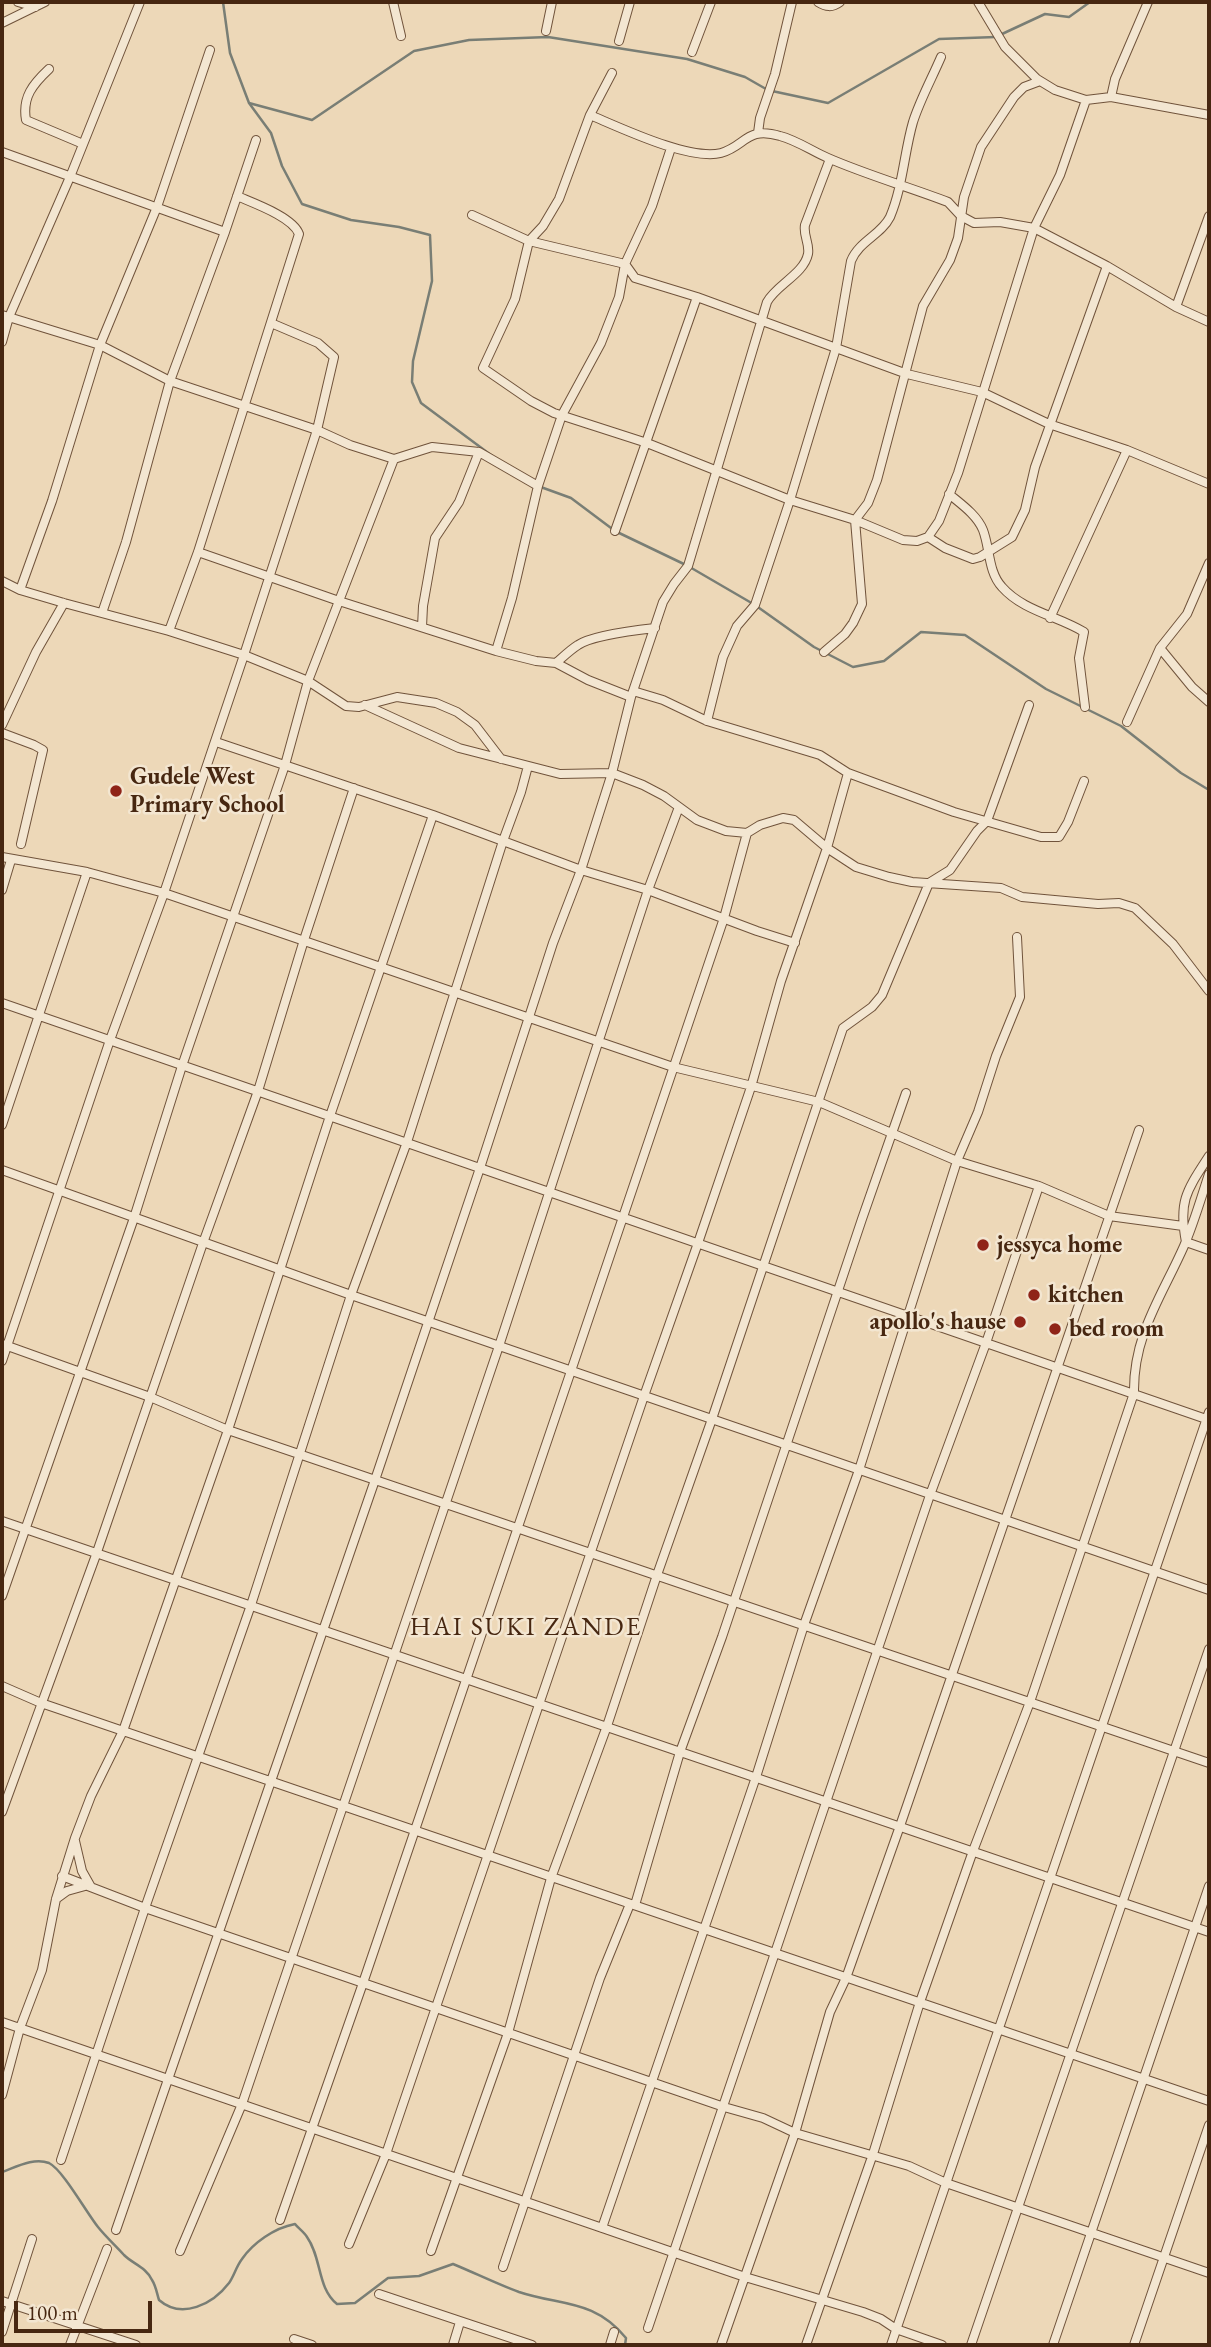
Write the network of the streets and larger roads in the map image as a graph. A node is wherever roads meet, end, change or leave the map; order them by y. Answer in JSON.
{"nodes":[{"id":1,"x":18,"y":2,"type":"edge"},
{"id":2,"x":46,"y":2,"type":"edge"},
{"id":3,"x":140,"y":2,"type":"edge"},
{"id":4,"x":393,"y":2,"type":"edge"},
{"id":5,"x":552,"y":2,"type":"edge"},
{"id":6,"x":630,"y":2,"type":"edge"},
{"id":7,"x":711,"y":2,"type":"edge"},
{"id":8,"x":792,"y":2,"type":"edge"},
{"id":9,"x":818,"y":2,"type":"edge"},
{"id":10,"x":839,"y":2,"type":"edge"},
{"id":11,"x":978,"y":2,"type":"edge"},
{"id":12,"x":1148,"y":2,"type":"edge"},
{"id":13,"x":35,"y":7,"type":"junction"},
{"id":14,"x":2,"y":23,"type":"edge"},
{"id":15,"x":546,"y":31,"type":"dead end"},
{"id":16,"x":401,"y":36,"type":"dead end"},
{"id":17,"x":619,"y":40,"type":"dead end"},
{"id":18,"x":210,"y":50,"type":"dead end"},
{"id":19,"x":692,"y":52,"type":"dead end"},
{"id":20,"x":941,"y":57,"type":"dead end"},
{"id":21,"x":49,"y":69,"type":"dead end"},
{"id":22,"x":612,"y":73,"type":"dead end"},
{"id":23,"x":1040,"y":81,"type":"junction"},
{"id":24,"x":1111,"y":97,"type":"junction"},
{"id":25,"x":1086,"y":100,"type":"junction"},
{"id":26,"x":590,"y":115,"type":"junction"},
{"id":27,"x":1209,"y":115,"type":"edge"},
{"id":28,"x":758,"y":133,"type":"junction"},
{"id":29,"x":256,"y":140,"type":"dead end"},
{"id":30,"x":83,"y":144,"type":"junction"},
{"id":31,"x":671,"y":148,"type":"junction"},
{"id":32,"x":2,"y":152,"type":"edge"},
{"id":33,"x":830,"y":159,"type":"junction"},
{"id":34,"x":70,"y":177,"type":"junction"},
{"id":35,"x":901,"y":184,"type":"junction"},
{"id":36,"x":237,"y":196,"type":"junction"},
{"id":37,"x":158,"y":207,"type":"junction"},
{"id":38,"x":472,"y":215,"type":"dead end"},
{"id":39,"x":961,"y":216,"type":"junction"},
{"id":40,"x":1209,"y":216,"type":"edge"},
{"id":41,"x":1034,"y":228,"type":"junction"},
{"id":42,"x":225,"y":232,"type":"junction"},
{"id":43,"x":529,"y":241,"type":"junction"},
{"id":44,"x":625,"y":264,"type":"junction"},
{"id":45,"x":1107,"y":266,"type":"junction"},
{"id":46,"x":698,"y":297,"type":"junction"},
{"id":47,"x":1176,"y":307,"type":"junction"},
{"id":48,"x":6,"y":316,"type":"edge"},
{"id":49,"x":761,"y":320,"type":"junction"},
{"id":50,"x":271,"y":323,"type":"junction"},
{"id":51,"x":1209,"y":323,"type":"edge"},
{"id":52,"x":2,"y":342,"type":"edge"},
{"id":53,"x":100,"y":345,"type":"junction"},
{"id":54,"x":836,"y":348,"type":"junction"},
{"id":55,"x":907,"y":374,"type":"junction"},
{"id":56,"x":170,"y":382,"type":"junction"},
{"id":57,"x":982,"y":392,"type":"junction"},
{"id":58,"x":246,"y":405,"type":"junction"},
{"id":59,"x":562,"y":415,"type":"junction"},
{"id":60,"x":1049,"y":424,"type":"junction"},
{"id":61,"x":317,"y":430,"type":"junction"},
{"id":62,"x":647,"y":443,"type":"junction"},
{"id":63,"x":1127,"y":450,"type":"junction"},
{"id":64,"x":479,"y":452,"type":"junction"},
{"id":65,"x":394,"y":459,"type":"junction"},
{"id":66,"x":715,"y":470,"type":"junction"},
{"id":67,"x":1209,"y":484,"type":"edge"},
{"id":68,"x":538,"y":486,"type":"junction"},
{"id":69,"x":949,"y":494,"type":"junction"},
{"id":70,"x":790,"y":500,"type":"junction"},
{"id":71,"x":855,"y":520,"type":"junction"},
{"id":72,"x":615,"y":531,"type":"dead end"},
{"id":73,"x":928,"y":537,"type":"junction"},
{"id":74,"x":198,"y":552,"type":"junction"},
{"id":75,"x":988,"y":552,"type":"junction"},
{"id":76,"x":1209,"y":563,"type":"edge"},
{"id":77,"x":269,"y":577,"type":"junction"},
{"id":78,"x":2,"y":581,"type":"edge"},
{"id":79,"x":19,"y":590,"type":"junction"},
{"id":80,"x":339,"y":601,"type":"junction"},
{"id":81,"x":64,"y":603,"type":"junction"},
{"id":82,"x":102,"y":613,"type":"junction"},
{"id":83,"x":1050,"y":618,"type":"junction"},
{"id":84,"x":422,"y":626,"type":"junction"},
{"id":85,"x":655,"y":628,"type":"junction"},
{"id":86,"x":169,"y":631,"type":"junction"},
{"id":87,"x":1160,"y":648,"type":"junction"},
{"id":88,"x":496,"y":651,"type":"junction"},
{"id":89,"x":824,"y":652,"type":"dead end"},
{"id":90,"x":244,"y":654,"type":"junction"},
{"id":91,"x":556,"y":663,"type":"junction"},
{"id":92,"x":308,"y":681,"type":"junction"},
{"id":93,"x":632,"y":694,"type":"junction"},
{"id":94,"x":1209,"y":702,"type":"edge"},
{"id":95,"x":365,"y":705,"type":"junction"},
{"id":96,"x":1029,"y":705,"type":"dead end"},
{"id":97,"x":1086,"y":707,"type":"dead end"},
{"id":98,"x":707,"y":721,"type":"junction"},
{"id":99,"x":1127,"y":723,"type":"dead end"},
{"id":100,"x":2,"y":725,"type":"edge"},
{"id":101,"x":2,"y":733,"type":"edge"},
{"id":102,"x":216,"y":742,"type":"junction"},
{"id":103,"x":501,"y":759,"type":"junction"},
{"id":104,"x":285,"y":765,"type":"junction"},
{"id":105,"x":528,"y":766,"type":"junction"},
{"id":106,"x":848,"y":773,"type":"junction"},
{"id":107,"x":612,"y":774,"type":"junction"},
{"id":108,"x":1084,"y":780,"type":"dead end"},
{"id":109,"x":354,"y":788,"type":"junction"},
{"id":110,"x":679,"y":807,"type":"junction"},
{"id":111,"x":433,"y":815,"type":"junction"},
{"id":112,"x":987,"y":821,"type":"junction"},
{"id":113,"x":747,"y":833,"type":"junction"},
{"id":114,"x":503,"y":841,"type":"junction"},
{"id":115,"x":21,"y":844,"type":"dead end"},
{"id":116,"x":827,"y":848,"type":"junction"},
{"id":117,"x":6,"y":858,"type":"edge"},
{"id":118,"x":581,"y":870,"type":"junction"},
{"id":119,"x":87,"y":872,"type":"junction"},
{"id":120,"x":929,"y":883,"type":"junction"},
{"id":121,"x":2,"y":890,"type":"edge"},
{"id":122,"x":648,"y":890,"type":"junction"},
{"id":123,"x":164,"y":893,"type":"junction"},
{"id":124,"x":232,"y":916,"type":"junction"},
{"id":125,"x":724,"y":918,"type":"junction"},
{"id":126,"x":1017,"y":937,"type":"dead end"},
{"id":127,"x":304,"y":940,"type":"junction"},
{"id":128,"x":796,"y":943,"type":"junction"},
{"id":129,"x":382,"y":968,"type":"junction"},
{"id":130,"x":1209,"y":991,"type":"edge"},
{"id":131,"x":453,"y":994,"type":"junction"},
{"id":132,"x":2,"y":1003,"type":"edge"},
{"id":133,"x":37,"y":1016,"type":"junction"},
{"id":134,"x":530,"y":1018,"type":"junction"},
{"id":135,"x":110,"y":1040,"type":"junction"},
{"id":136,"x":598,"y":1042,"type":"junction"},
{"id":137,"x":182,"y":1066,"type":"junction"},
{"id":138,"x":673,"y":1067,"type":"junction"},
{"id":139,"x":751,"y":1087,"type":"junction"},
{"id":140,"x":258,"y":1091,"type":"junction"},
{"id":141,"x":906,"y":1093,"type":"dead end"},
{"id":142,"x":819,"y":1102,"type":"junction"},
{"id":143,"x":330,"y":1115,"type":"junction"},
{"id":144,"x":2,"y":1125,"type":"edge"},
{"id":145,"x":1139,"y":1130,"type":"dead end"},
{"id":146,"x":891,"y":1133,"type":"junction"},
{"id":147,"x":407,"y":1142,"type":"junction"},
{"id":148,"x":1209,"y":1156,"type":"edge"},
{"id":149,"x":957,"y":1161,"type":"junction"},
{"id":150,"x":480,"y":1168,"type":"junction"},
{"id":151,"x":2,"y":1170,"type":"edge"},
{"id":152,"x":1209,"y":1174,"type":"edge"},
{"id":153,"x":1039,"y":1186,"type":"junction"},
{"id":154,"x":60,"y":1191,"type":"junction"},
{"id":155,"x":549,"y":1191,"type":"junction"},
{"id":156,"x":1109,"y":1216,"type":"junction"},
{"id":157,"x":134,"y":1218,"type":"junction"},
{"id":158,"x":622,"y":1218,"type":"junction"},
{"id":159,"x":1183,"y":1226,"type":"junction"},
{"id":160,"x":203,"y":1242,"type":"junction"},
{"id":161,"x":1186,"y":1242,"type":"junction"},
{"id":162,"x":698,"y":1243,"type":"junction"},
{"id":163,"x":1209,"y":1250,"type":"edge"},
{"id":164,"x":764,"y":1267,"type":"junction"},
{"id":165,"x":278,"y":1270,"type":"junction"},
{"id":166,"x":838,"y":1291,"type":"junction"},
{"id":167,"x":351,"y":1295,"type":"junction"},
{"id":168,"x":908,"y":1316,"type":"junction"},
{"id":169,"x":427,"y":1321,"type":"junction"},
{"id":170,"x":986,"y":1343,"type":"junction"},
{"id":171,"x":4,"y":1345,"type":"edge"},
{"id":172,"x":499,"y":1346,"type":"junction"},
{"id":173,"x":2,"y":1362,"type":"edge"},
{"id":174,"x":1057,"y":1368,"type":"junction"},
{"id":175,"x":572,"y":1371,"type":"junction"},
{"id":176,"x":82,"y":1373,"type":"junction"},
{"id":177,"x":1134,"y":1392,"type":"junction"},
{"id":178,"x":150,"y":1396,"type":"junction"},
{"id":179,"x":644,"y":1396,"type":"junction"},
{"id":180,"x":1208,"y":1418,"type":"edge"},
{"id":181,"x":712,"y":1419,"type":"junction"},
{"id":182,"x":228,"y":1430,"type":"junction"},
{"id":183,"x":786,"y":1445,"type":"junction"},
{"id":184,"x":301,"y":1454,"type":"junction"},
{"id":185,"x":859,"y":1470,"type":"junction"},
{"id":186,"x":375,"y":1479,"type":"junction"},
{"id":187,"x":930,"y":1495,"type":"junction"},
{"id":188,"x":444,"y":1503,"type":"junction"},
{"id":189,"x":1004,"y":1520,"type":"junction"},
{"id":190,"x":2,"y":1521,"type":"edge"},
{"id":191,"x":24,"y":1528,"type":"junction"},
{"id":192,"x":518,"y":1528,"type":"junction"},
{"id":193,"x":1082,"y":1545,"type":"junction"},
{"id":194,"x":592,"y":1553,"type":"junction"},
{"id":195,"x":96,"y":1555,"type":"junction"},
{"id":196,"x":1155,"y":1572,"type":"junction"},
{"id":197,"x":657,"y":1575,"type":"junction"},
{"id":198,"x":176,"y":1579,"type":"junction"},
{"id":199,"x":1209,"y":1591,"type":"edge"},
{"id":200,"x":2,"y":1596,"type":"edge"},
{"id":201,"x":734,"y":1601,"type":"junction"},
{"id":202,"x":251,"y":1605,"type":"junction"},
{"id":203,"x":804,"y":1625,"type":"junction"},
{"id":204,"x":324,"y":1630,"type":"junction"},
{"id":205,"x":1209,"y":1649,"type":"edge"},
{"id":206,"x":879,"y":1651,"type":"junction"},
{"id":207,"x":394,"y":1654,"type":"junction"},
{"id":208,"x":952,"y":1676,"type":"junction"},
{"id":209,"x":466,"y":1678,"type":"junction"},
{"id":210,"x":2,"y":1686,"type":"edge"},
{"id":211,"x":1030,"y":1702,"type":"junction"},
{"id":212,"x":41,"y":1703,"type":"junction"},
{"id":213,"x":540,"y":1703,"type":"junction"},
{"id":214,"x":607,"y":1726,"type":"junction"},
{"id":215,"x":1102,"y":1727,"type":"junction"},
{"id":216,"x":123,"y":1731,"type":"junction"},
{"id":217,"x":1174,"y":1751,"type":"junction"},
{"id":218,"x":681,"y":1752,"type":"junction"},
{"id":219,"x":198,"y":1756,"type":"junction"},
{"id":220,"x":1209,"y":1763,"type":"edge"},
{"id":221,"x":756,"y":1777,"type":"junction"},
{"id":222,"x":271,"y":1781,"type":"junction"},
{"id":223,"x":826,"y":1801,"type":"junction"},
{"id":224,"x":342,"y":1805,"type":"junction"},
{"id":225,"x":2,"y":1812,"type":"edge"},
{"id":226,"x":900,"y":1826,"type":"junction"},
{"id":227,"x":414,"y":1830,"type":"junction"},
{"id":228,"x":75,"y":1838,"type":"junction"},
{"id":229,"x":973,"y":1851,"type":"junction"},
{"id":230,"x":489,"y":1855,"type":"junction"},
{"id":231,"x":62,"y":1876,"type":"junction"},
{"id":232,"x":551,"y":1878,"type":"junction"},
{"id":233,"x":1050,"y":1878,"type":"junction"},
{"id":234,"x":88,"y":1886,"type":"junction"},
{"id":235,"x":1209,"y":1886,"type":"edge"},
{"id":236,"x":56,"y":1899,"type":"junction"},
{"id":237,"x":1123,"y":1902,"type":"junction"},
{"id":238,"x":633,"y":1904,"type":"junction"},
{"id":239,"x":145,"y":1908,"type":"junction"},
{"id":240,"x":1195,"y":1927,"type":"junction"},
{"id":241,"x":703,"y":1928,"type":"junction"},
{"id":242,"x":1209,"y":1932,"type":"edge"},
{"id":243,"x":219,"y":1933,"type":"junction"},
{"id":244,"x":774,"y":1953,"type":"junction"},
{"id":245,"x":290,"y":1958,"type":"junction"},
{"id":246,"x":846,"y":1978,"type":"junction"},
{"id":247,"x":363,"y":1983,"type":"junction"},
{"id":248,"x":920,"y":2002,"type":"junction"},
{"id":249,"x":436,"y":2007,"type":"junction"},
{"id":250,"x":2,"y":2022,"type":"edge"},
{"id":251,"x":20,"y":2028,"type":"junction"},
{"id":252,"x":999,"y":2029,"type":"junction"},
{"id":253,"x":508,"y":2033,"type":"junction"},
{"id":254,"x":97,"y":2054,"type":"junction"},
{"id":255,"x":1071,"y":2054,"type":"junction"},
{"id":256,"x":575,"y":2055,"type":"junction"},
{"id":257,"x":170,"y":2079,"type":"junction"},
{"id":258,"x":1144,"y":2079,"type":"junction"},
{"id":259,"x":652,"y":2082,"type":"junction"},
{"id":260,"x":2,"y":2095,"type":"edge"},
{"id":261,"x":1209,"y":2101,"type":"edge"},
{"id":262,"x":242,"y":2104,"type":"junction"},
{"id":263,"x":724,"y":2107,"type":"junction"},
{"id":264,"x":1209,"y":2125,"type":"edge"},
{"id":265,"x":311,"y":2128,"type":"junction"},
{"id":266,"x":795,"y":2133,"type":"junction"},
{"id":267,"x":386,"y":2154,"type":"junction"},
{"id":268,"x":873,"y":2154,"type":"junction"},
{"id":269,"x":61,"y":2160,"type":"dead end"},
{"id":270,"x":457,"y":2178,"type":"junction"},
{"id":271,"x":946,"y":2183,"type":"junction"},
{"id":272,"x":526,"y":2202,"type":"junction"},
{"id":273,"x":1018,"y":2208,"type":"junction"},
{"id":274,"x":280,"y":2220,"type":"dead end"},
{"id":275,"x":602,"y":2228,"type":"junction"},
{"id":276,"x":116,"y":2230,"type":"dead end"},
{"id":277,"x":1091,"y":2232,"type":"junction"},
{"id":278,"x":32,"y":2239,"type":"dead end"},
{"id":279,"x":349,"y":2244,"type":"dead end"},
{"id":280,"x":107,"y":2249,"type":"dead end"},
{"id":281,"x":180,"y":2251,"type":"dead end"},
{"id":282,"x":430,"y":2251,"type":"dead end"},
{"id":283,"x":674,"y":2253,"type":"junction"},
{"id":284,"x":1164,"y":2258,"type":"junction"},
{"id":285,"x":503,"y":2267,"type":"dead end"},
{"id":286,"x":1209,"y":2273,"type":"edge"},
{"id":287,"x":745,"y":2277,"type":"junction"},
{"id":288,"x":379,"y":2294,"type":"dead end"},
{"id":289,"x":821,"y":2300,"type":"junction"},
{"id":290,"x":2,"y":2301,"type":"edge"},
{"id":291,"x":12,"y":2304,"type":"junction"},
{"id":292,"x":460,"y":2322,"type":"junction"},
{"id":293,"x":78,"y":2325,"type":"junction"},
{"id":294,"x":648,"y":2328,"type":"dead end"},
{"id":295,"x":896,"y":2329,"type":"junction"},
{"id":296,"x":2,"y":2332,"type":"edge"},
{"id":297,"x":614,"y":2333,"type":"dead end"},
{"id":298,"x":294,"y":2339,"type":"dead end"},
{"id":299,"x":70,"y":2345,"type":"edge"},
{"id":300,"x":136,"y":2345,"type":"edge"},
{"id":301,"x":312,"y":2345,"type":"edge"},
{"id":302,"x":453,"y":2345,"type":"edge"},
{"id":303,"x":532,"y":2345,"type":"edge"},
{"id":304,"x":610,"y":2345,"type":"edge"},
{"id":305,"x":721,"y":2345,"type":"edge"},
{"id":306,"x":806,"y":2345,"type":"edge"},
{"id":307,"x":891,"y":2345,"type":"edge"},
{"id":308,"x":942,"y":2345,"type":"edge"},
{"id":309,"x":971,"y":2345,"type":"edge"},
{"id":310,"x":1053,"y":2345,"type":"edge"},
{"id":311,"x":1134,"y":2345,"type":"edge"}],
"edges":[{"from":1,"to":13,"type":"street"},
{"from":2,"to":13,"type":"street"},
{"from":3,"to":30,"type":"street"},
{"from":4,"to":16,"type":"street"},
{"from":5,"to":15,"type":"street"},
{"from":6,"to":17,"type":"street"},
{"from":7,"to":19,"type":"street"},
{"from":8,"to":28,"type":"street"},
{"from":9,"to":10,"type":"street"},
{"from":11,"to":23,"type":"street"},
{"from":12,"to":24,"type":"street"},
{"from":13,"to":14,"type":"street"},
{"from":18,"to":37,"type":"street"},
{"from":20,"to":35,"type":"street"},
{"from":21,"to":30,"type":"street"},
{"from":22,"to":26,"type":"street"},
{"from":23,"to":25,"type":"street"},
{"from":23,"to":39,"type":"street"},
{"from":24,"to":25,"type":"street"},
{"from":24,"to":27,"type":"street"},
{"from":25,"to":41,"type":"street"},
{"from":26,"to":31,"type":"street"},
{"from":26,"to":43,"type":"street"},
{"from":28,"to":31,"type":"street"},
{"from":28,"to":33,"type":"street"},
{"from":29,"to":36,"type":"street"},
{"from":30,"to":34,"type":"street"},
{"from":31,"to":44,"type":"street"},
{"from":32,"to":34,"type":"street"},
{"from":33,"to":35,"type":"street"},
{"from":33,"to":49,"type":"street"},
{"from":34,"to":37,"type":"street"},
{"from":34,"to":48,"type":"street"},
{"from":35,"to":39,"type":"street"},
{"from":35,"to":54,"type":"street"},
{"from":36,"to":42,"type":"street"},
{"from":36,"to":50,"type":"street"},
{"from":37,"to":42,"type":"street"},
{"from":37,"to":53,"type":"street"},
{"from":38,"to":43,"type":"street"},
{"from":39,"to":41,"type":"street"},
{"from":39,"to":55,"type":"street"},
{"from":40,"to":47,"type":"street"},
{"from":41,"to":45,"type":"street"},
{"from":41,"to":57,"type":"street"},
{"from":42,"to":56,"type":"street"},
{"from":43,"to":44,"type":"street"},
{"from":43,"to":59,"type":"street"},
{"from":44,"to":46,"type":"street"},
{"from":44,"to":59,"type":"street"},
{"from":45,"to":47,"type":"street"},
{"from":45,"to":60,"type":"street"},
{"from":46,"to":49,"type":"street"},
{"from":46,"to":62,"type":"street"},
{"from":47,"to":51,"type":"street"},
{"from":48,"to":52,"type":"street"},
{"from":48,"to":53,"type":"street"},
{"from":49,"to":54,"type":"street"},
{"from":49,"to":66,"type":"street"},
{"from":50,"to":58,"type":"street"},
{"from":50,"to":61,"type":"street"},
{"from":53,"to":56,"type":"street"},
{"from":53,"to":79,"type":"street"},
{"from":54,"to":55,"type":"street"},
{"from":54,"to":70,"type":"street"},
{"from":55,"to":57,"type":"street"},
{"from":55,"to":71,"type":"street"},
{"from":56,"to":58,"type":"street"},
{"from":56,"to":82,"type":"street"},
{"from":57,"to":60,"type":"street"},
{"from":57,"to":69,"type":"street"},
{"from":58,"to":61,"type":"street"},
{"from":58,"to":74,"type":"street"},
{"from":59,"to":62,"type":"street"},
{"from":59,"to":68,"type":"street"},
{"from":60,"to":63,"type":"street"},
{"from":60,"to":75,"type":"street"},
{"from":61,"to":65,"type":"street"},
{"from":61,"to":77,"type":"street"},
{"from":62,"to":66,"type":"street"},
{"from":62,"to":72,"type":"street"},
{"from":63,"to":67,"type":"street"},
{"from":63,"to":83,"type":"street"},
{"from":64,"to":65,"type":"street"},
{"from":64,"to":68,"type":"street"},
{"from":64,"to":84,"type":"street"},
{"from":65,"to":80,"type":"street"},
{"from":66,"to":70,"type":"street"},
{"from":66,"to":85,"type":"street"},
{"from":68,"to":88,"type":"street"},
{"from":69,"to":73,"type":"street"},
{"from":69,"to":75,"type":"street"},
{"from":70,"to":71,"type":"street"},
{"from":70,"to":98,"type":"street"},
{"from":71,"to":73,"type":"street"},
{"from":71,"to":89,"type":"street"},
{"from":73,"to":75,"type":"street"},
{"from":74,"to":77,"type":"street"},
{"from":74,"to":86,"type":"street"},
{"from":75,"to":83,"type":"street"},
{"from":76,"to":87,"type":"street"},
{"from":77,"to":80,"type":"street"},
{"from":77,"to":90,"type":"street"},
{"from":78,"to":79,"type":"street"},
{"from":79,"to":81,"type":"street"},
{"from":80,"to":84,"type":"street"},
{"from":80,"to":92,"type":"street"},
{"from":81,"to":82,"type":"street"},
{"from":81,"to":100,"type":"street"},
{"from":82,"to":86,"type":"street"},
{"from":83,"to":97,"type":"street"},
{"from":84,"to":88,"type":"street"},
{"from":85,"to":91,"type":"street"},
{"from":85,"to":93,"type":"street"},
{"from":86,"to":90,"type":"street"},
{"from":87,"to":94,"type":"street"},
{"from":87,"to":99,"type":"street"},
{"from":88,"to":91,"type":"street"},
{"from":90,"to":92,"type":"street"},
{"from":90,"to":102,"type":"street"},
{"from":91,"to":93,"type":"street"},
{"from":92,"to":95,"type":"street"},
{"from":92,"to":104,"type":"street"},
{"from":93,"to":98,"type":"street"},
{"from":93,"to":107,"type":"street"},
{"from":95,"to":103,"type":"street"},
{"from":95,"to":103,"type":"street"},
{"from":96,"to":112,"type":"street"},
{"from":98,"to":106,"type":"street"},
{"from":101,"to":115,"type":"street"},
{"from":102,"to":104,"type":"street"},
{"from":102,"to":123,"type":"street"},
{"from":103,"to":105,"type":"street"},
{"from":104,"to":109,"type":"street"},
{"from":104,"to":124,"type":"street"},
{"from":105,"to":107,"type":"street"},
{"from":105,"to":114,"type":"street"},
{"from":106,"to":112,"type":"street"},
{"from":106,"to":116,"type":"street"},
{"from":107,"to":110,"type":"street"},
{"from":107,"to":118,"type":"street"},
{"from":108,"to":112,"type":"street"},
{"from":109,"to":111,"type":"street"},
{"from":109,"to":127,"type":"street"},
{"from":110,"to":113,"type":"street"},
{"from":110,"to":122,"type":"street"},
{"from":111,"to":114,"type":"street"},
{"from":111,"to":129,"type":"street"},
{"from":112,"to":120,"type":"street"},
{"from":113,"to":116,"type":"street"},
{"from":113,"to":125,"type":"street"},
{"from":114,"to":118,"type":"street"},
{"from":114,"to":131,"type":"street"},
{"from":116,"to":120,"type":"street"},
{"from":116,"to":128,"type":"street"},
{"from":117,"to":119,"type":"street"},
{"from":117,"to":121,"type":"street"},
{"from":118,"to":122,"type":"street"},
{"from":118,"to":134,"type":"street"},
{"from":119,"to":123,"type":"street"},
{"from":119,"to":133,"type":"street"},
{"from":120,"to":130,"type":"street"},
{"from":120,"to":142,"type":"street"},
{"from":122,"to":125,"type":"street"},
{"from":122,"to":136,"type":"street"},
{"from":123,"to":124,"type":"street"},
{"from":123,"to":135,"type":"street"},
{"from":124,"to":127,"type":"street"},
{"from":124,"to":137,"type":"street"},
{"from":125,"to":128,"type":"street"},
{"from":125,"to":138,"type":"street"},
{"from":126,"to":149,"type":"street"},
{"from":127,"to":129,"type":"street"},
{"from":127,"to":140,"type":"street"},
{"from":128,"to":139,"type":"street"},
{"from":129,"to":131,"type":"street"},
{"from":129,"to":143,"type":"street"},
{"from":131,"to":134,"type":"street"},
{"from":131,"to":147,"type":"street"},
{"from":132,"to":133,"type":"street"},
{"from":133,"to":135,"type":"street"},
{"from":133,"to":144,"type":"street"},
{"from":134,"to":136,"type":"street"},
{"from":134,"to":150,"type":"street"},
{"from":135,"to":137,"type":"street"},
{"from":135,"to":154,"type":"street"},
{"from":136,"to":138,"type":"street"},
{"from":136,"to":155,"type":"street"},
{"from":137,"to":140,"type":"street"},
{"from":137,"to":157,"type":"street"},
{"from":138,"to":139,"type":"street"},
{"from":138,"to":158,"type":"street"},
{"from":139,"to":142,"type":"street"},
{"from":139,"to":162,"type":"street"},
{"from":140,"to":143,"type":"street"},
{"from":140,"to":160,"type":"street"},
{"from":141,"to":146,"type":"street"},
{"from":142,"to":146,"type":"street"},
{"from":142,"to":164,"type":"street"},
{"from":143,"to":147,"type":"street"},
{"from":143,"to":165,"type":"street"},
{"from":145,"to":156,"type":"street"},
{"from":146,"to":149,"type":"street"},
{"from":146,"to":166,"type":"street"},
{"from":147,"to":150,"type":"street"},
{"from":147,"to":167,"type":"street"},
{"from":148,"to":159,"type":"street"},
{"from":149,"to":153,"type":"street"},
{"from":149,"to":168,"type":"street"},
{"from":150,"to":155,"type":"street"},
{"from":150,"to":169,"type":"street"},
{"from":151,"to":154,"type":"street"},
{"from":152,"to":161,"type":"street"},
{"from":153,"to":156,"type":"street"},
{"from":153,"to":170,"type":"street"},
{"from":154,"to":157,"type":"street"},
{"from":154,"to":171,"type":"street"},
{"from":155,"to":158,"type":"street"},
{"from":155,"to":172,"type":"street"},
{"from":156,"to":159,"type":"street"},
{"from":156,"to":174,"type":"street"},
{"from":157,"to":160,"type":"street"},
{"from":157,"to":176,"type":"street"},
{"from":158,"to":162,"type":"street"},
{"from":158,"to":175,"type":"street"},
{"from":159,"to":161,"type":"street"},
{"from":160,"to":165,"type":"street"},
{"from":160,"to":178,"type":"street"},
{"from":161,"to":163,"type":"street"},
{"from":161,"to":177,"type":"street"},
{"from":162,"to":164,"type":"street"},
{"from":162,"to":179,"type":"street"},
{"from":164,"to":166,"type":"street"},
{"from":164,"to":181,"type":"street"},
{"from":165,"to":167,"type":"street"},
{"from":165,"to":182,"type":"street"},
{"from":166,"to":168,"type":"street"},
{"from":166,"to":183,"type":"street"},
{"from":167,"to":169,"type":"street"},
{"from":167,"to":184,"type":"street"},
{"from":168,"to":170,"type":"street"},
{"from":168,"to":185,"type":"street"},
{"from":169,"to":172,"type":"street"},
{"from":169,"to":186,"type":"street"},
{"from":170,"to":174,"type":"street"},
{"from":170,"to":187,"type":"street"},
{"from":171,"to":173,"type":"street"},
{"from":171,"to":176,"type":"street"},
{"from":172,"to":175,"type":"street"},
{"from":172,"to":188,"type":"street"},
{"from":174,"to":177,"type":"street"},
{"from":174,"to":189,"type":"street"},
{"from":175,"to":179,"type":"street"},
{"from":175,"to":192,"type":"street"},
{"from":176,"to":178,"type":"street"},
{"from":176,"to":191,"type":"street"},
{"from":177,"to":180,"type":"street"},
{"from":177,"to":193,"type":"street"},
{"from":178,"to":182,"type":"street"},
{"from":178,"to":195,"type":"street"},
{"from":179,"to":181,"type":"street"},
{"from":179,"to":194,"type":"street"},
{"from":180,"to":196,"type":"street"},
{"from":181,"to":183,"type":"street"},
{"from":181,"to":197,"type":"street"},
{"from":182,"to":184,"type":"street"},
{"from":182,"to":198,"type":"street"},
{"from":183,"to":185,"type":"street"},
{"from":183,"to":201,"type":"street"},
{"from":184,"to":186,"type":"street"},
{"from":184,"to":202,"type":"street"},
{"from":185,"to":187,"type":"street"},
{"from":185,"to":203,"type":"street"},
{"from":186,"to":188,"type":"street"},
{"from":186,"to":204,"type":"street"},
{"from":187,"to":189,"type":"street"},
{"from":187,"to":206,"type":"street"},
{"from":188,"to":192,"type":"street"},
{"from":188,"to":207,"type":"street"},
{"from":189,"to":193,"type":"street"},
{"from":189,"to":208,"type":"street"},
{"from":190,"to":191,"type":"street"},
{"from":191,"to":195,"type":"street"},
{"from":191,"to":200,"type":"street"},
{"from":192,"to":194,"type":"street"},
{"from":192,"to":209,"type":"street"},
{"from":193,"to":196,"type":"street"},
{"from":193,"to":211,"type":"street"},
{"from":194,"to":197,"type":"street"},
{"from":194,"to":213,"type":"street"},
{"from":195,"to":198,"type":"street"},
{"from":195,"to":212,"type":"street"},
{"from":196,"to":199,"type":"street"},
{"from":196,"to":215,"type":"street"},
{"from":197,"to":201,"type":"street"},
{"from":197,"to":214,"type":"street"},
{"from":198,"to":202,"type":"street"},
{"from":198,"to":216,"type":"street"},
{"from":201,"to":203,"type":"street"},
{"from":201,"to":218,"type":"street"},
{"from":202,"to":204,"type":"street"},
{"from":202,"to":219,"type":"street"},
{"from":203,"to":206,"type":"street"},
{"from":203,"to":221,"type":"street"},
{"from":204,"to":207,"type":"street"},
{"from":204,"to":222,"type":"street"},
{"from":205,"to":217,"type":"street"},
{"from":206,"to":208,"type":"street"},
{"from":206,"to":223,"type":"street"},
{"from":207,"to":209,"type":"street"},
{"from":207,"to":224,"type":"street"},
{"from":208,"to":211,"type":"street"},
{"from":208,"to":226,"type":"street"},
{"from":209,"to":213,"type":"street"},
{"from":209,"to":227,"type":"street"},
{"from":210,"to":212,"type":"street"},
{"from":211,"to":215,"type":"street"},
{"from":211,"to":229,"type":"street"},
{"from":212,"to":216,"type":"street"},
{"from":212,"to":225,"type":"street"},
{"from":213,"to":214,"type":"street"},
{"from":213,"to":230,"type":"street"},
{"from":214,"to":218,"type":"street"},
{"from":214,"to":232,"type":"street"},
{"from":215,"to":217,"type":"street"},
{"from":215,"to":233,"type":"street"},
{"from":216,"to":219,"type":"street"},
{"from":216,"to":228,"type":"street"},
{"from":217,"to":220,"type":"street"},
{"from":217,"to":237,"type":"street"},
{"from":218,"to":221,"type":"street"},
{"from":218,"to":238,"type":"street"},
{"from":219,"to":222,"type":"street"},
{"from":219,"to":239,"type":"street"},
{"from":221,"to":223,"type":"street"},
{"from":221,"to":241,"type":"street"},
{"from":222,"to":224,"type":"street"},
{"from":222,"to":243,"type":"street"},
{"from":223,"to":226,"type":"street"},
{"from":223,"to":244,"type":"street"},
{"from":224,"to":227,"type":"street"},
{"from":224,"to":245,"type":"street"},
{"from":226,"to":229,"type":"street"},
{"from":226,"to":246,"type":"street"},
{"from":227,"to":230,"type":"street"},
{"from":227,"to":247,"type":"street"},
{"from":228,"to":231,"type":"street"},
{"from":228,"to":234,"type":"street"},
{"from":229,"to":233,"type":"street"},
{"from":229,"to":248,"type":"street"},
{"from":230,"to":232,"type":"street"},
{"from":230,"to":249,"type":"street"},
{"from":231,"to":234,"type":"street"},
{"from":231,"to":236,"type":"street"},
{"from":232,"to":238,"type":"street"},
{"from":232,"to":253,"type":"street"},
{"from":233,"to":237,"type":"street"},
{"from":233,"to":252,"type":"street"},
{"from":234,"to":236,"type":"street"},
{"from":234,"to":239,"type":"street"},
{"from":235,"to":240,"type":"street"},
{"from":236,"to":251,"type":"street"},
{"from":237,"to":240,"type":"street"},
{"from":237,"to":255,"type":"street"},
{"from":238,"to":241,"type":"street"},
{"from":238,"to":256,"type":"street"},
{"from":239,"to":243,"type":"street"},
{"from":239,"to":254,"type":"street"},
{"from":240,"to":242,"type":"street"},
{"from":240,"to":258,"type":"street"},
{"from":241,"to":244,"type":"street"},
{"from":241,"to":259,"type":"street"},
{"from":243,"to":245,"type":"street"},
{"from":243,"to":257,"type":"street"},
{"from":244,"to":246,"type":"street"},
{"from":244,"to":263,"type":"street"},
{"from":245,"to":247,"type":"street"},
{"from":245,"to":262,"type":"street"},
{"from":246,"to":248,"type":"street"},
{"from":246,"to":266,"type":"street"},
{"from":247,"to":249,"type":"street"},
{"from":247,"to":265,"type":"street"},
{"from":248,"to":252,"type":"street"},
{"from":248,"to":268,"type":"street"},
{"from":249,"to":253,"type":"street"},
{"from":249,"to":267,"type":"street"},
{"from":250,"to":251,"type":"street"},
{"from":251,"to":254,"type":"street"},
{"from":251,"to":260,"type":"street"},
{"from":252,"to":255,"type":"street"},
{"from":252,"to":271,"type":"street"},
{"from":253,"to":256,"type":"street"},
{"from":253,"to":270,"type":"street"},
{"from":254,"to":257,"type":"street"},
{"from":254,"to":269,"type":"street"},
{"from":255,"to":258,"type":"street"},
{"from":255,"to":273,"type":"street"},
{"from":256,"to":259,"type":"street"},
{"from":256,"to":272,"type":"street"},
{"from":257,"to":262,"type":"street"},
{"from":257,"to":276,"type":"street"},
{"from":258,"to":261,"type":"street"},
{"from":258,"to":277,"type":"street"},
{"from":259,"to":263,"type":"street"},
{"from":259,"to":275,"type":"street"},
{"from":262,"to":265,"type":"street"},
{"from":262,"to":281,"type":"street"},
{"from":263,"to":266,"type":"street"},
{"from":263,"to":283,"type":"street"},
{"from":264,"to":284,"type":"street"},
{"from":265,"to":267,"type":"street"},
{"from":265,"to":274,"type":"street"},
{"from":266,"to":268,"type":"street"},
{"from":266,"to":287,"type":"street"},
{"from":267,"to":270,"type":"street"},
{"from":267,"to":279,"type":"street"},
{"from":268,"to":271,"type":"street"},
{"from":268,"to":289,"type":"street"},
{"from":270,"to":272,"type":"street"},
{"from":270,"to":282,"type":"street"},
{"from":271,"to":273,"type":"street"},
{"from":271,"to":295,"type":"street"},
{"from":272,"to":275,"type":"street"},
{"from":272,"to":285,"type":"street"},
{"from":273,"to":277,"type":"street"},
{"from":273,"to":309,"type":"street"},
{"from":275,"to":283,"type":"street"},
{"from":277,"to":284,"type":"street"},
{"from":277,"to":310,"type":"street"},
{"from":278,"to":291,"type":"street"},
{"from":280,"to":293,"type":"street"},
{"from":283,"to":287,"type":"street"},
{"from":283,"to":294,"type":"street"},
{"from":284,"to":286,"type":"street"},
{"from":284,"to":311,"type":"street"},
{"from":287,"to":289,"type":"street"},
{"from":287,"to":305,"type":"street"},
{"from":288,"to":292,"type":"street"},
{"from":289,"to":295,"type":"street"},
{"from":289,"to":306,"type":"street"},
{"from":290,"to":291,"type":"street"},
{"from":291,"to":293,"type":"street"},
{"from":291,"to":296,"type":"street"},
{"from":292,"to":302,"type":"street"},
{"from":292,"to":303,"type":"street"},
{"from":293,"to":299,"type":"street"},
{"from":293,"to":300,"type":"street"},
{"from":295,"to":307,"type":"street"},
{"from":295,"to":308,"type":"street"},
{"from":297,"to":304,"type":"street"},
{"from":298,"to":301,"type":"street"}]}
